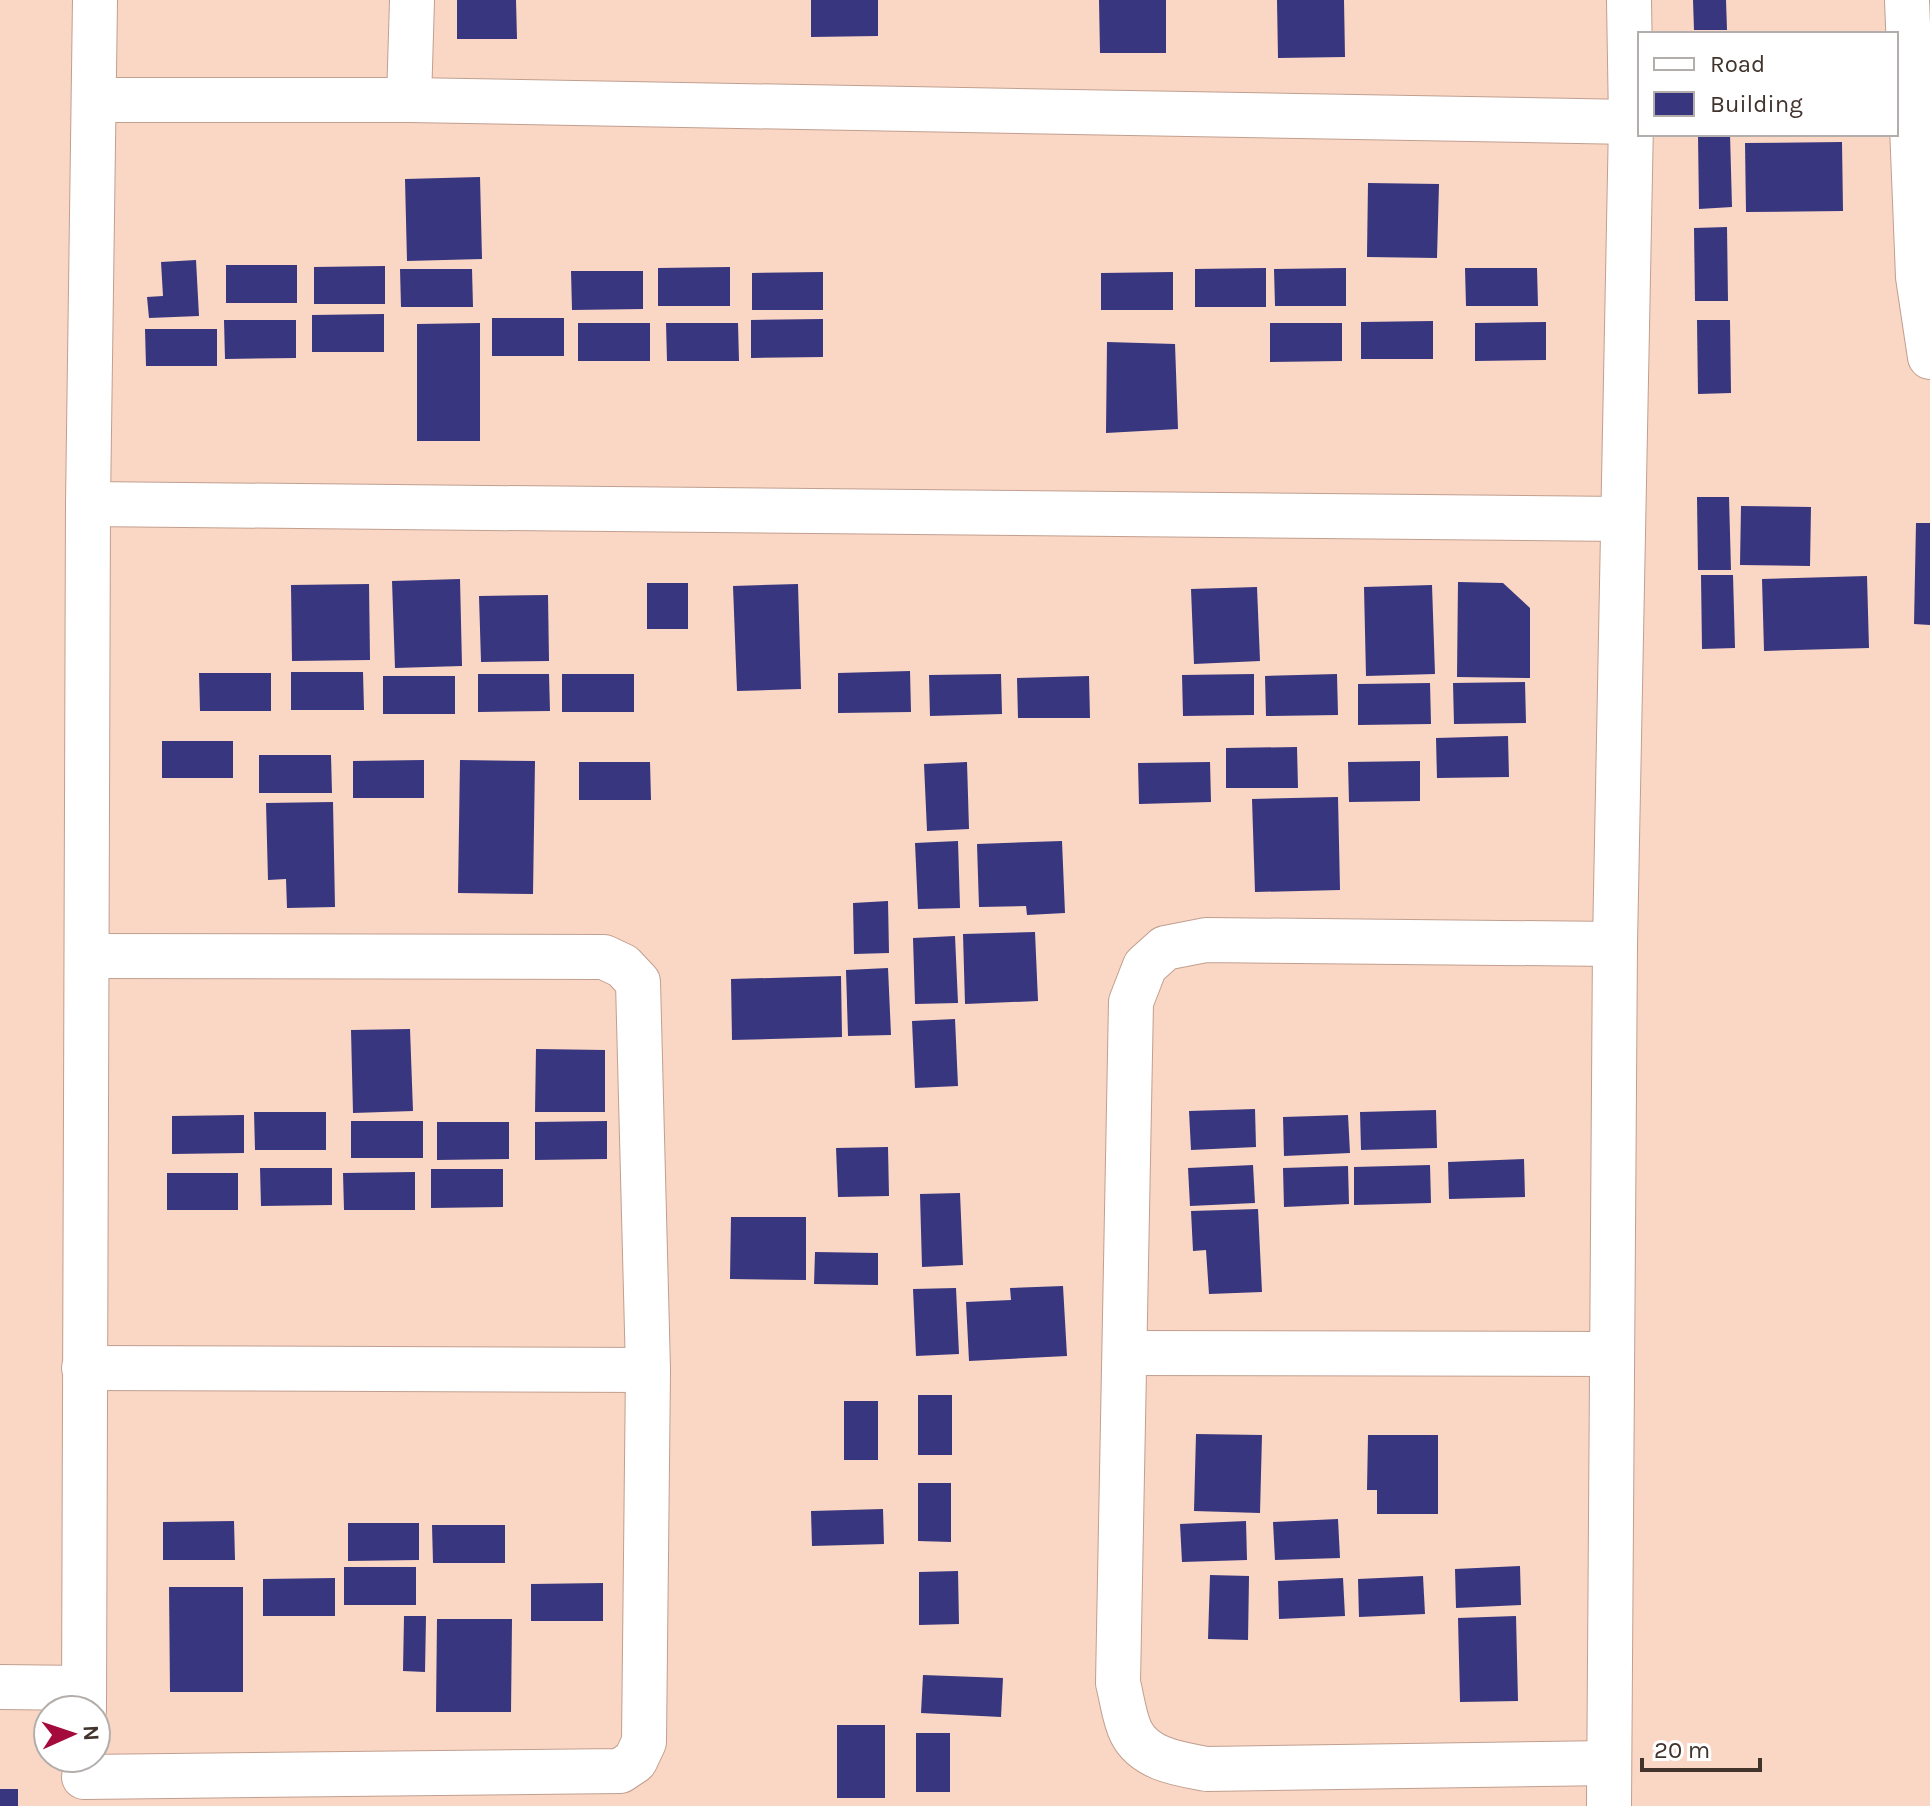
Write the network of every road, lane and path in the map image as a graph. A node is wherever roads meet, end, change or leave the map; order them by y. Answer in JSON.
{"nodes":[{"id":1,"x":95,"y":0,"type":"edge"},
{"id":2,"x":412,"y":0,"type":"edge"},
{"id":3,"x":1629,"y":0,"type":"edge"},
{"id":4,"x":1907,"y":0,"type":"edge"},
{"id":5,"x":95,"y":100,"type":"junction"},
{"id":6,"x":409,"y":100,"type":"junction"},
{"id":7,"x":1631,"y":122,"type":"junction"},
{"id":8,"x":1930,"y":357,"type":"edge"},
{"id":9,"x":88,"y":504,"type":"junction"},
{"id":10,"x":1622,"y":519,"type":"junction"},
{"id":11,"x":1615,"y":944,"type":"junction"},
{"id":12,"x":87,"y":956,"type":"junction"},
{"id":13,"x":1125,"y":1353,"type":"junction"},
{"id":14,"x":1611,"y":1354,"type":"junction"},
{"id":15,"x":84,"y":1368,"type":"junction"},
{"id":16,"x":648,"y":1370,"type":"junction"},
{"id":17,"x":0,"y":1687,"type":"edge"},
{"id":18,"x":49,"y":1694,"type":"edge"},
{"id":19,"x":84,"y":1694,"type":"edge"},
{"id":20,"x":1609,"y":1763,"type":"junction"},
{"id":21,"x":84,"y":1780,"type":"edge"},
{"id":22,"x":1609,"y":1806,"type":"edge"}],
"edges":[{"from":1,"to":5,"type":"street"},
{"from":2,"to":6,"type":"street"},
{"from":3,"to":7,"type":"street"},
{"from":4,"to":8,"type":"street"},
{"from":5,"to":6,"type":"street"},
{"from":5,"to":9,"type":"street"},
{"from":6,"to":7,"type":"street"},
{"from":7,"to":10,"type":"street"},
{"from":9,"to":10,"type":"street"},
{"from":9,"to":12,"type":"street"},
{"from":10,"to":11,"type":"street"},
{"from":11,"to":13,"type":"street"},
{"from":11,"to":14,"type":"street"},
{"from":12,"to":15,"type":"street"},
{"from":12,"to":16,"type":"street"},
{"from":13,"to":14,"type":"street"},
{"from":13,"to":20,"type":"street"},
{"from":14,"to":20,"type":"street"},
{"from":15,"to":16,"type":"street"},
{"from":15,"to":19,"type":"street"},
{"from":16,"to":21,"type":"street"},
{"from":17,"to":18,"type":"street"},
{"from":20,"to":22,"type":"street"}]}
